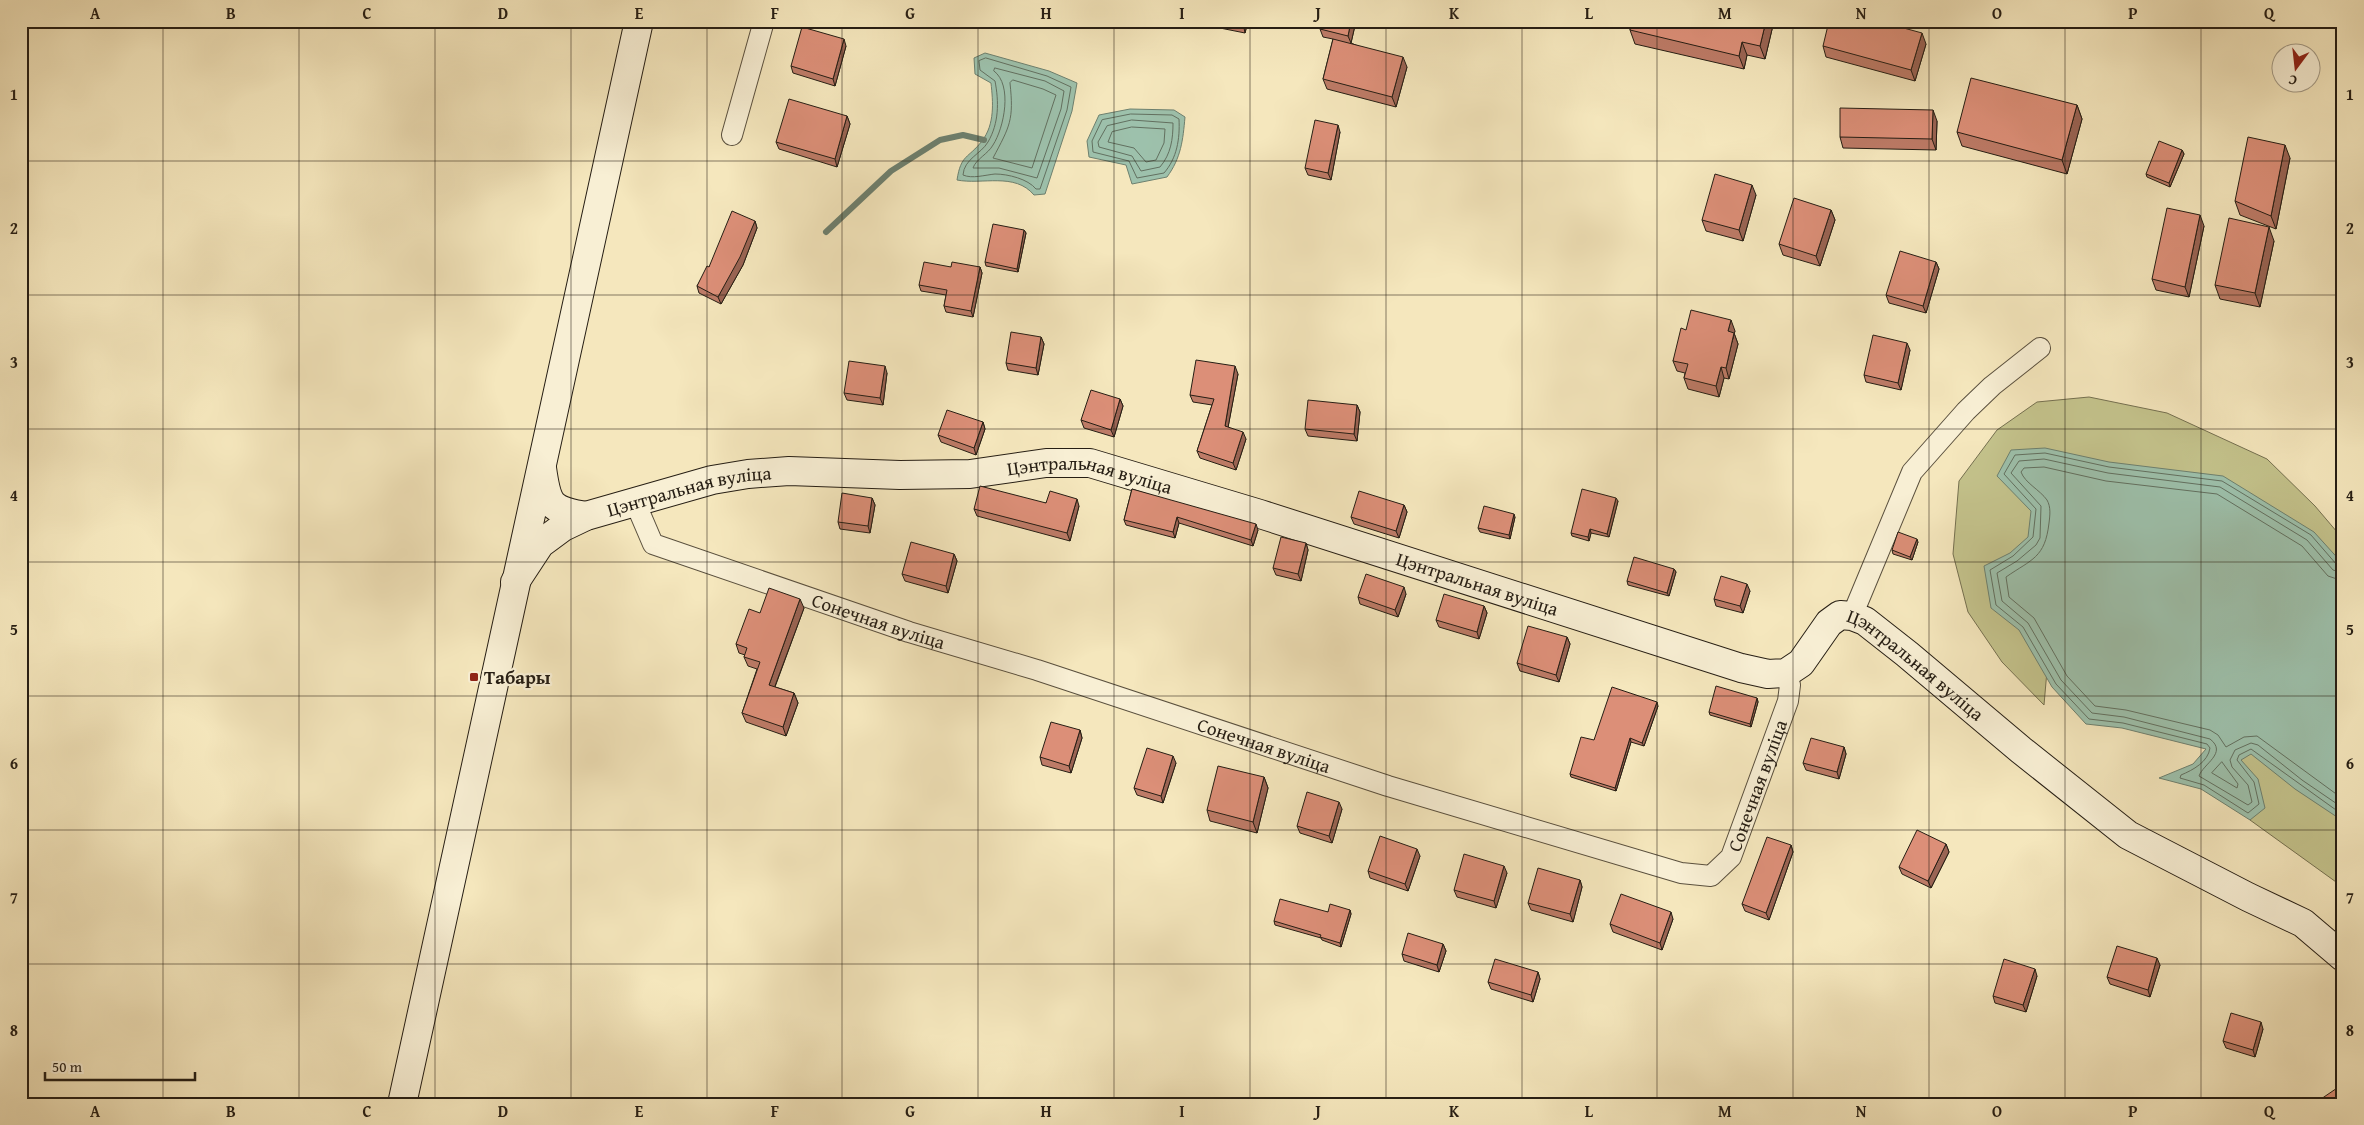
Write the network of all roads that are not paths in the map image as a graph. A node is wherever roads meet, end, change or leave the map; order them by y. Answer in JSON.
{"nodes":[{"id":1,"x":639,"y":21,"type":"edge"},
{"id":2,"x":764,"y":21,"type":"edge"},
{"id":3,"x":732,"y":135,"type":"dead end"},
{"id":4,"x":2040,"y":348,"type":"dead end"},
{"id":5,"x":541,"y":464,"type":"junction"},
{"id":6,"x":635,"y":502,"type":"junction"},
{"id":7,"x":586,"y":516,"type":"junction"},
{"id":8,"x":515,"y":582,"type":"junction"},
{"id":9,"x":1852,"y":616,"type":"junction"},
{"id":10,"x":1786,"y":673,"type":"junction"},
{"id":11,"x":2343,"y":958,"type":"edge"},
{"id":12,"x":402,"y":1104,"type":"edge"}],
"edges":[{"from":1,"to":5,"type":"street"},
{"from":2,"to":3,"type":"street"},
{"from":4,"to":9,"type":"street"},
{"from":5,"to":7,"type":"street"},
{"from":5,"to":8,"type":"street"},
{"from":6,"to":7,"type":"street","name":"Цэнтральная вуліца"},
{"from":6,"to":10,"type":"street","name":"Цэнтральная вуліца"},
{"from":6,"to":10,"type":"street","name":"Сонечная вуліца"},
{"from":7,"to":8,"type":"street","name":"Цэнтральная вуліца"},
{"from":8,"to":12,"type":"street"},
{"from":9,"to":10,"type":"street","name":"Цэнтральная вуліца"},
{"from":9,"to":11,"type":"street","name":"Цэнтральная вуліца"}]}
